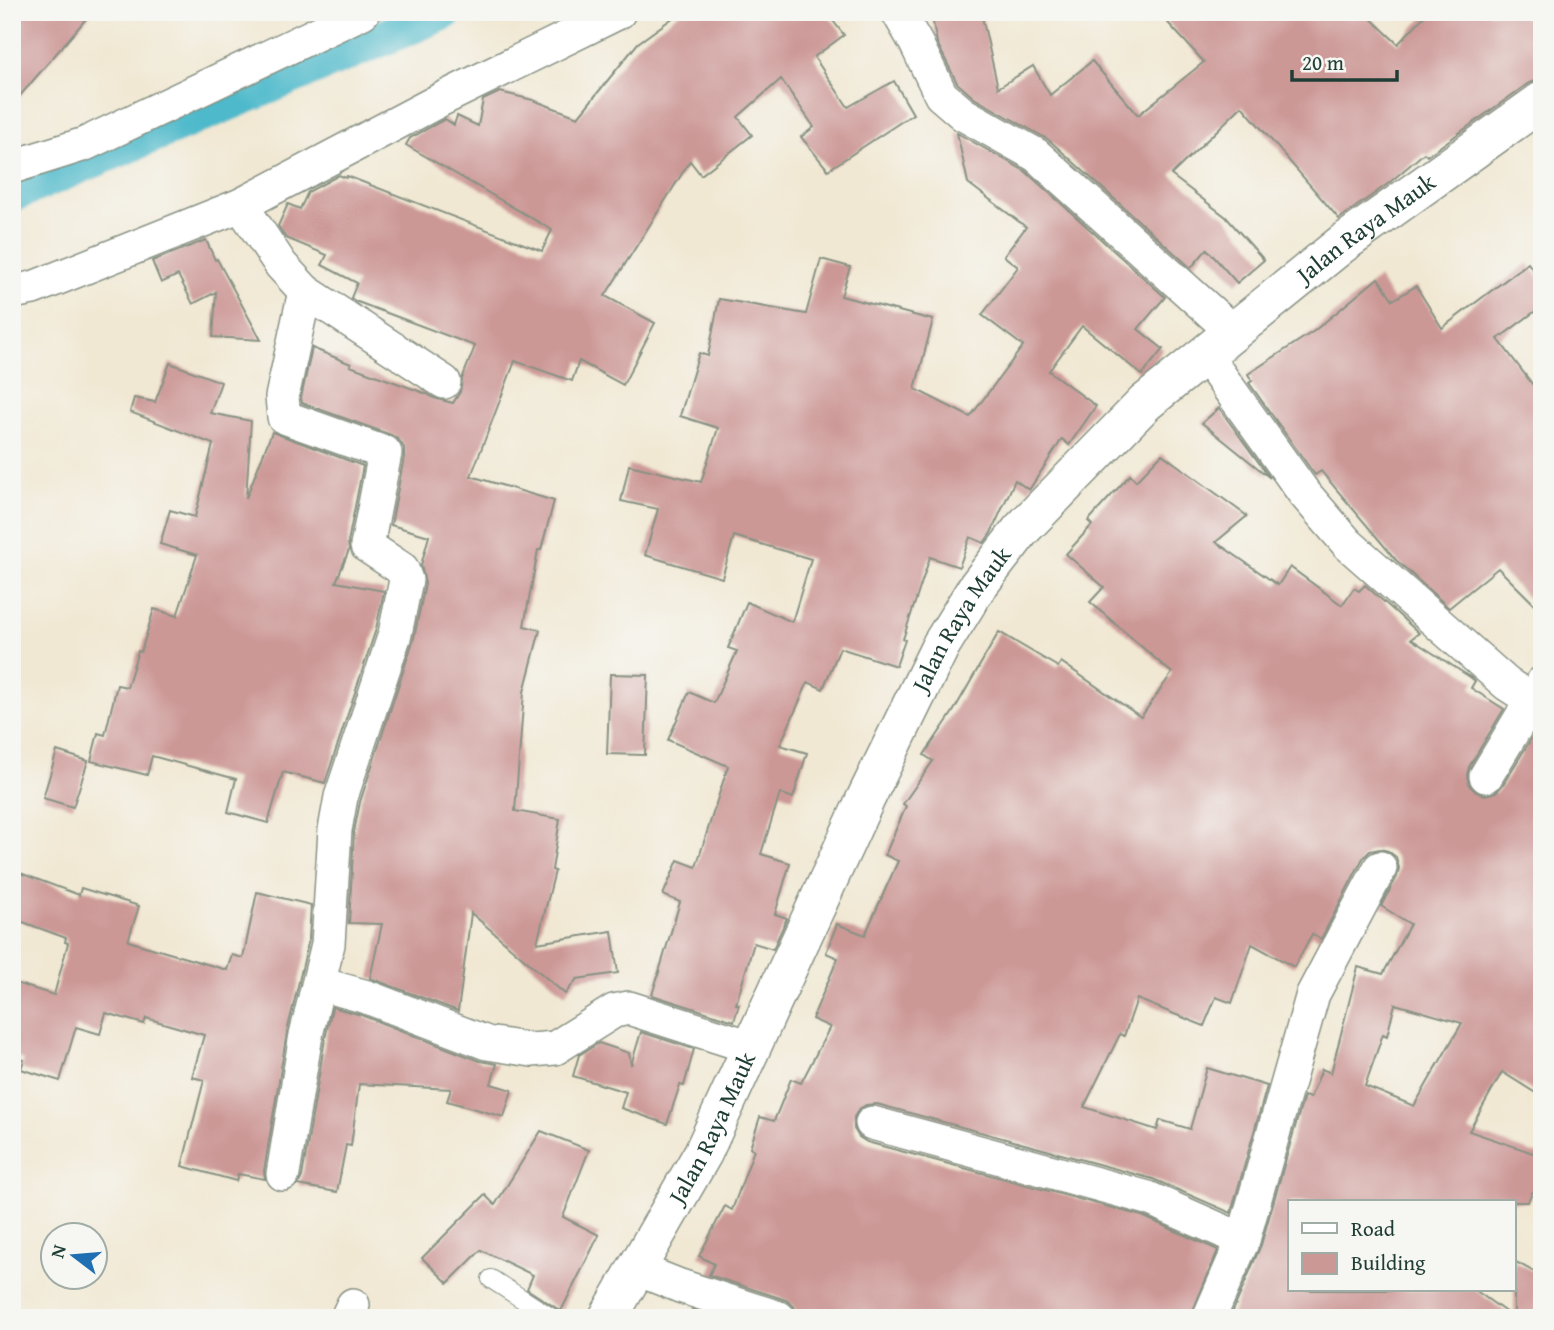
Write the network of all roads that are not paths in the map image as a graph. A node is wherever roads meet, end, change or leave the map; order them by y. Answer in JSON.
{"nodes":[{"id":1,"x":363,"y":12,"type":"edge"},
{"id":2,"x":619,"y":12,"type":"edge"},
{"id":3,"x":898,"y":12,"type":"edge"},
{"id":4,"x":1542,"y":101,"type":"edge"},
{"id":5,"x":12,"y":167,"type":"edge"},
{"id":6,"x":241,"y":205,"type":"junction"},
{"id":7,"x":305,"y":291,"type":"junction"},
{"id":8,"x":12,"y":292,"type":"edge"},
{"id":9,"x":1219,"y":343,"type":"junction"},
{"id":10,"x":444,"y":382,"type":"dead end"},
{"id":11,"x":1537,"y":692,"type":"edge"},
{"id":12,"x":1486,"y":776,"type":"dead end"},
{"id":13,"x":1380,"y":869,"type":"dead end"},
{"id":14,"x":320,"y":984,"type":"junction"},
{"id":15,"x":751,"y":1047,"type":"junction"},
{"id":16,"x":872,"y":1123,"type":"dead end"},
{"id":17,"x":283,"y":1174,"type":"dead end"},
{"id":18,"x":1243,"y":1240,"type":"junction"},
{"id":19,"x":638,"y":1269,"type":"junction"},
{"id":20,"x":491,"y":1279,"type":"dead end"},
{"id":21,"x":552,"y":1318,"type":"edge"},
{"id":22,"x":608,"y":1318,"type":"edge"},
{"id":23,"x":779,"y":1318,"type":"edge"},
{"id":24,"x":1209,"y":1318,"type":"edge"}],
"edges":[{"from":1,"to":5,"type":"street"},
{"from":2,"to":6,"type":"street"},
{"from":3,"to":9,"type":"street"},
{"from":4,"to":9,"type":"main road","name":"Jalan Raya Mauk"},
{"from":6,"to":7,"type":"street"},
{"from":6,"to":8,"type":"street"},
{"from":7,"to":10,"type":"street"},
{"from":7,"to":14,"type":"street"},
{"from":9,"to":11,"type":"street"},
{"from":9,"to":15,"type":"main road","name":"Jalan Raya Mauk"},
{"from":11,"to":12,"type":"street"},
{"from":13,"to":18,"type":"street"},
{"from":14,"to":15,"type":"street"},
{"from":14,"to":17,"type":"street"},
{"from":15,"to":19,"type":"main road","name":"Jalan Raya Mauk"},
{"from":16,"to":18,"type":"street"},
{"from":18,"to":24,"type":"street"},
{"from":19,"to":22,"type":"main road","name":"Jalan Raya Mauk"},
{"from":19,"to":23,"type":"street"},
{"from":20,"to":21,"type":"lane"}]}
